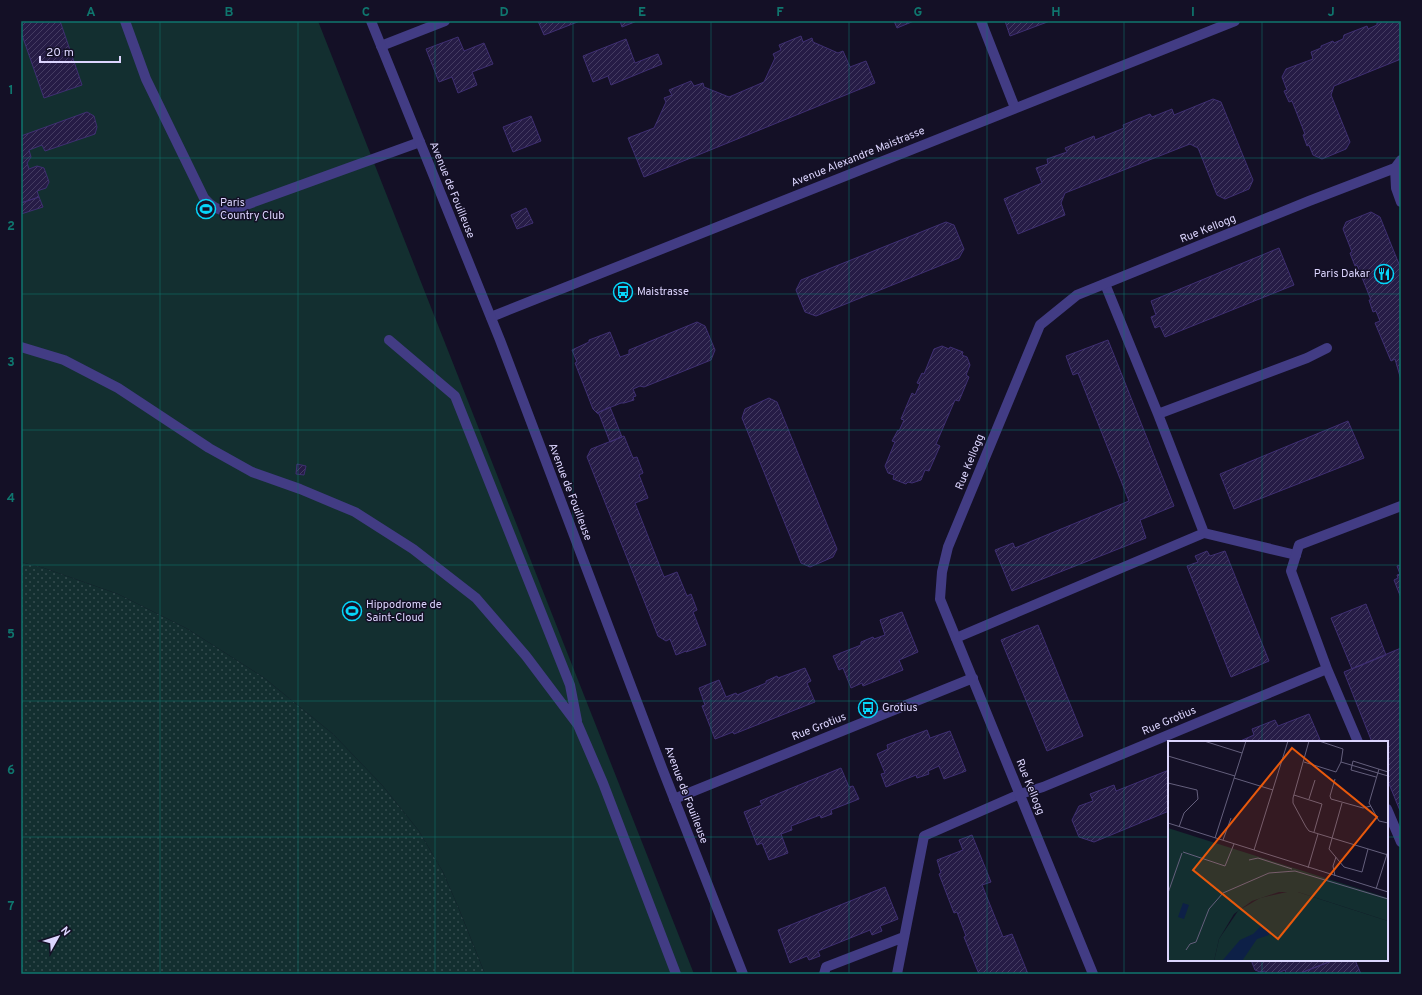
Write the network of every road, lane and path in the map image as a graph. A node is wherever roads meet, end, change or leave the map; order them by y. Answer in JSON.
{"nodes":[{"id":1,"x":126,"y":21,"type":"edge"},
{"id":2,"x":371,"y":21,"type":"edge"},
{"id":3,"x":444,"y":21,"type":"edge"},
{"id":4,"x":981,"y":21,"type":"edge"},
{"id":5,"x":1235,"y":21,"type":"edge"},
{"id":6,"x":381,"y":46,"type":"junction"},
{"id":7,"x":1015,"y":108,"type":"junction"},
{"id":8,"x":420,"y":142,"type":"junction"},
{"id":9,"x":1398,"y":164,"type":"edge"},
{"id":10,"x":1401,"y":202,"type":"edge"},
{"id":11,"x":1105,"y":284,"type":"junction"},
{"id":12,"x":491,"y":317,"type":"junction"},
{"id":13,"x":389,"y":340,"type":"dead end"},
{"id":14,"x":21,"y":347,"type":"edge"},
{"id":15,"x":1327,"y":348,"type":"dead end"},
{"id":16,"x":1158,"y":414,"type":"junction"},
{"id":17,"x":1401,"y":506,"type":"edge"},
{"id":18,"x":1204,"y":533,"type":"junction"},
{"id":19,"x":1296,"y":555,"type":"junction"},
{"id":20,"x":956,"y":638,"type":"junction"},
{"id":21,"x":1327,"y":669,"type":"junction"},
{"id":22,"x":973,"y":678,"type":"junction"},
{"id":23,"x":578,"y":725,"type":"junction"},
{"id":24,"x":1358,"y":741,"type":"edge"},
{"id":25,"x":1020,"y":794,"type":"junction"},
{"id":26,"x":674,"y":799,"type":"junction"},
{"id":27,"x":1388,"y":811,"type":"edge"},
{"id":28,"x":1401,"y":842,"type":"edge"},
{"id":29,"x":904,"y":937,"type":"junction"},
{"id":30,"x":676,"y":974,"type":"edge"},
{"id":31,"x":743,"y":974,"type":"edge"},
{"id":32,"x":824,"y":974,"type":"edge"},
{"id":33,"x":897,"y":974,"type":"edge"},
{"id":34,"x":1093,"y":974,"type":"edge"}],
"edges":[{"from":1,"to":8,"type":"street"},
{"from":2,"to":6,"type":"street","name":"Avenue de Fouilleuse"},
{"from":3,"to":6,"type":"street"},
{"from":4,"to":7,"type":"street"},
{"from":5,"to":7,"type":"street","name":"Avenue Alexandre Maistrasse"},
{"from":6,"to":8,"type":"street","name":"Avenue de Fouilleuse"},
{"from":7,"to":12,"type":"street","name":"Avenue Alexandre Maistrasse"},
{"from":8,"to":12,"type":"street","name":"Avenue de Fouilleuse"},
{"from":9,"to":10,"type":"street"},
{"from":9,"to":11,"type":"street","name":"Rue Kellogg"},
{"from":11,"to":16,"type":"street"},
{"from":11,"to":20,"type":"street","name":"Rue Kellogg"},
{"from":12,"to":26,"type":"street","name":"Avenue de Fouilleuse"},
{"from":13,"to":23,"type":"street"},
{"from":14,"to":23,"type":"street"},
{"from":15,"to":16,"type":"street"},
{"from":16,"to":18,"type":"street"},
{"from":17,"to":19,"type":"street"},
{"from":18,"to":19,"type":"street"},
{"from":18,"to":20,"type":"street"},
{"from":19,"to":21,"type":"street"},
{"from":20,"to":22,"type":"street","name":"Rue Kellogg"},
{"from":21,"to":24,"type":"street"},
{"from":21,"to":25,"type":"street","name":"Rue Grotius"},
{"from":22,"to":25,"type":"street","name":"Rue Kellogg"},
{"from":22,"to":26,"type":"street","name":"Rue Grotius"},
{"from":23,"to":30,"type":"street"},
{"from":25,"to":29,"type":"street","name":"Rue Grotius"},
{"from":25,"to":34,"type":"street","name":"Rue Kellogg"},
{"from":26,"to":31,"type":"street","name":"Avenue de Fouilleuse"},
{"from":27,"to":28,"type":"street"},
{"from":29,"to":32,"type":"street"},
{"from":29,"to":33,"type":"street"}]}
